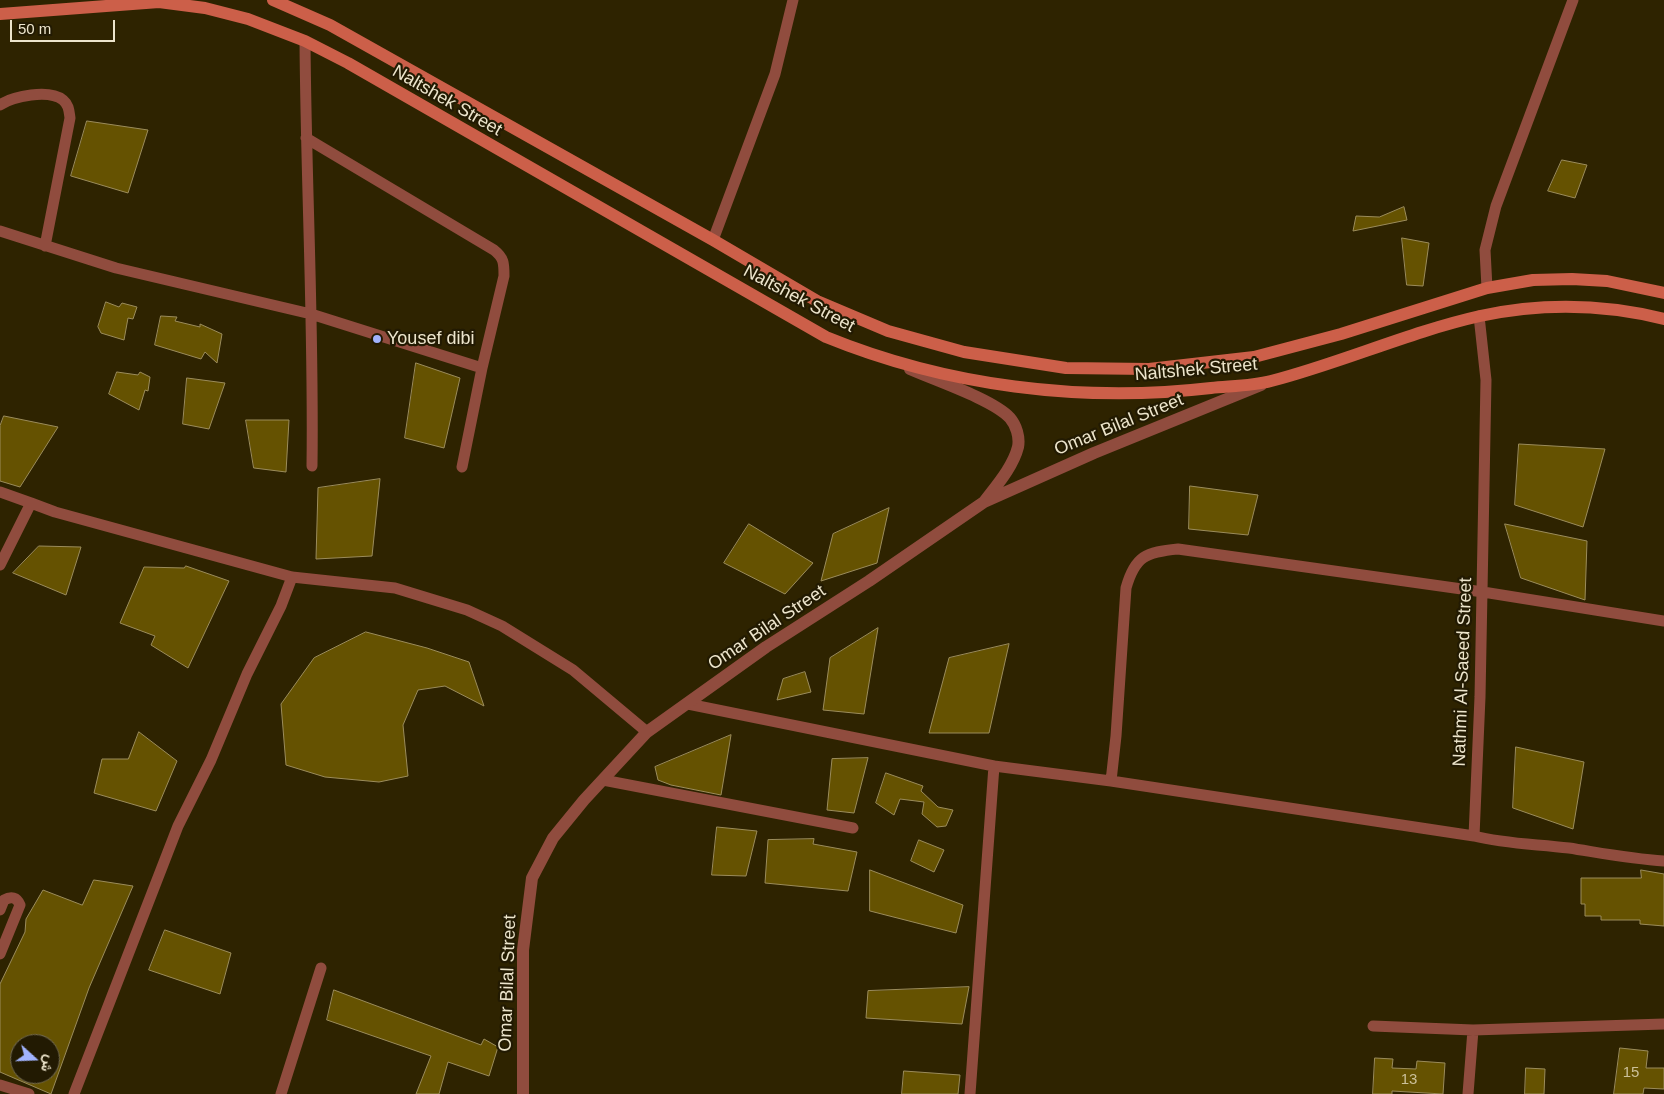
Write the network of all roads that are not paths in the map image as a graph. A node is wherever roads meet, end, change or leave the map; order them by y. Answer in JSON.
{"nodes":[{"id":1,"x":273,"y":0,"type":"edge"},
{"id":2,"x":793,"y":0,"type":"edge"},
{"id":3,"x":1573,"y":0,"type":"edge"},
{"id":4,"x":0,"y":14,"type":"edge"},
{"id":5,"x":305,"y":41,"type":"junction"},
{"id":6,"x":0,"y":105,"type":"edge"},
{"id":7,"x":306,"y":138,"type":"junction"},
{"id":8,"x":0,"y":231,"type":"edge"},
{"id":9,"x":713,"y":240,"type":"junction"},
{"id":10,"x":45,"y":246,"type":"junction"},
{"id":11,"x":1487,"y":288,"type":"junction"},
{"id":12,"x":1664,"y":294,"type":"edge"},
{"id":13,"x":311,"y":314,"type":"junction"},
{"id":14,"x":1479,"y":316,"type":"junction"},
{"id":15,"x":1664,"y":319,"type":"edge"},
{"id":16,"x":896,"y":362,"type":"junction"},
{"id":17,"x":482,"y":368,"type":"junction"},
{"id":18,"x":1269,"y":382,"type":"junction"},
{"id":19,"x":312,"y":466,"type":"dead end"},
{"id":20,"x":462,"y":467,"type":"dead end"},
{"id":21,"x":0,"y":492,"type":"edge"},
{"id":22,"x":984,"y":502,"type":"junction"},
{"id":23,"x":31,"y":503,"type":"junction"},
{"id":24,"x":0,"y":565,"type":"edge"},
{"id":25,"x":292,"y":577,"type":"junction"},
{"id":26,"x":1483,"y":592,"type":"junction"},
{"id":27,"x":1664,"y":621,"type":"edge"},
{"id":28,"x":688,"y":704,"type":"junction"},
{"id":29,"x":647,"y":732,"type":"junction"},
{"id":30,"x":994,"y":766,"type":"junction"},
{"id":31,"x":603,"y":780,"type":"junction"},
{"id":32,"x":1111,"y":781,"type":"junction"},
{"id":33,"x":853,"y":828,"type":"dead end"},
{"id":34,"x":1474,"y":836,"type":"junction"},
{"id":35,"x":1664,"y":861,"type":"edge"},
{"id":36,"x":0,"y":910,"type":"edge"},
{"id":37,"x":5,"y":931,"type":"edge"},
{"id":38,"x":0,"y":954,"type":"edge"},
{"id":39,"x":321,"y":968,"type":"dead end"},
{"id":40,"x":1664,"y":1024,"type":"edge"},
{"id":41,"x":1372,"y":1026,"type":"dead end"},
{"id":42,"x":1474,"y":1030,"type":"junction"},
{"id":43,"x":0,"y":1085,"type":"edge"},
{"id":44,"x":30,"y":1094,"type":"edge"},
{"id":45,"x":74,"y":1094,"type":"edge"},
{"id":46,"x":281,"y":1094,"type":"edge"},
{"id":47,"x":523,"y":1094,"type":"edge"},
{"id":48,"x":970,"y":1094,"type":"edge"},
{"id":49,"x":1468,"y":1094,"type":"edge"}],
"edges":[{"from":1,"to":9,"type":"main road","name":"Naltshek Street"},
{"from":2,"to":9,"type":"street"},
{"from":3,"to":11,"type":"street"},
{"from":4,"to":5,"type":"main road","name":"Naltshek Street"},
{"from":5,"to":7,"type":"street"},
{"from":5,"to":16,"type":"main road","name":"Naltshek Street"},
{"from":6,"to":10,"type":"street"},
{"from":7,"to":13,"type":"street"},
{"from":7,"to":17,"type":"street"},
{"from":8,"to":10,"type":"street"},
{"from":9,"to":11,"type":"main road","name":"Naltshek Street"},
{"from":10,"to":13,"type":"street"},
{"from":11,"to":12,"type":"main road","name":"Naltshek Street"},
{"from":13,"to":17,"type":"street"},
{"from":13,"to":19,"type":"street"},
{"from":14,"to":15,"type":"main road","name":"Naltshek Street"},
{"from":14,"to":18,"type":"main road","name":"Naltshek Street"},
{"from":14,"to":26,"type":"street","name":"Nathmi Al-Saeed Street"},
{"from":16,"to":18,"type":"main road","name":"Naltshek Street"},
{"from":16,"to":22,"type":"street"},
{"from":17,"to":20,"type":"street"},
{"from":18,"to":22,"type":"street","name":"Omar Bilal Street"},
{"from":21,"to":23,"type":"street"},
{"from":22,"to":28,"type":"street","name":"Omar Bilal Street"},
{"from":23,"to":24,"type":"street"},
{"from":23,"to":25,"type":"street"},
{"from":25,"to":29,"type":"street"},
{"from":25,"to":45,"type":"street"},
{"from":26,"to":27,"type":"street"},
{"from":26,"to":32,"type":"street"},
{"from":26,"to":34,"type":"street","name":"Nathmi Al-Saeed Street"},
{"from":28,"to":29,"type":"street","name":"Omar Bilal Street"},
{"from":28,"to":30,"type":"street"},
{"from":29,"to":31,"type":"street","name":"Omar Bilal Street"},
{"from":30,"to":32,"type":"street"},
{"from":30,"to":48,"type":"street"},
{"from":31,"to":33,"type":"street"},
{"from":31,"to":47,"type":"street","name":"Omar Bilal Street"},
{"from":32,"to":34,"type":"street"},
{"from":34,"to":35,"type":"street"},
{"from":36,"to":37,"type":"street"},
{"from":37,"to":38,"type":"street"},
{"from":39,"to":46,"type":"street"},
{"from":40,"to":42,"type":"street"},
{"from":41,"to":42,"type":"street"},
{"from":42,"to":49,"type":"street"},
{"from":43,"to":44,"type":"street"}]}
